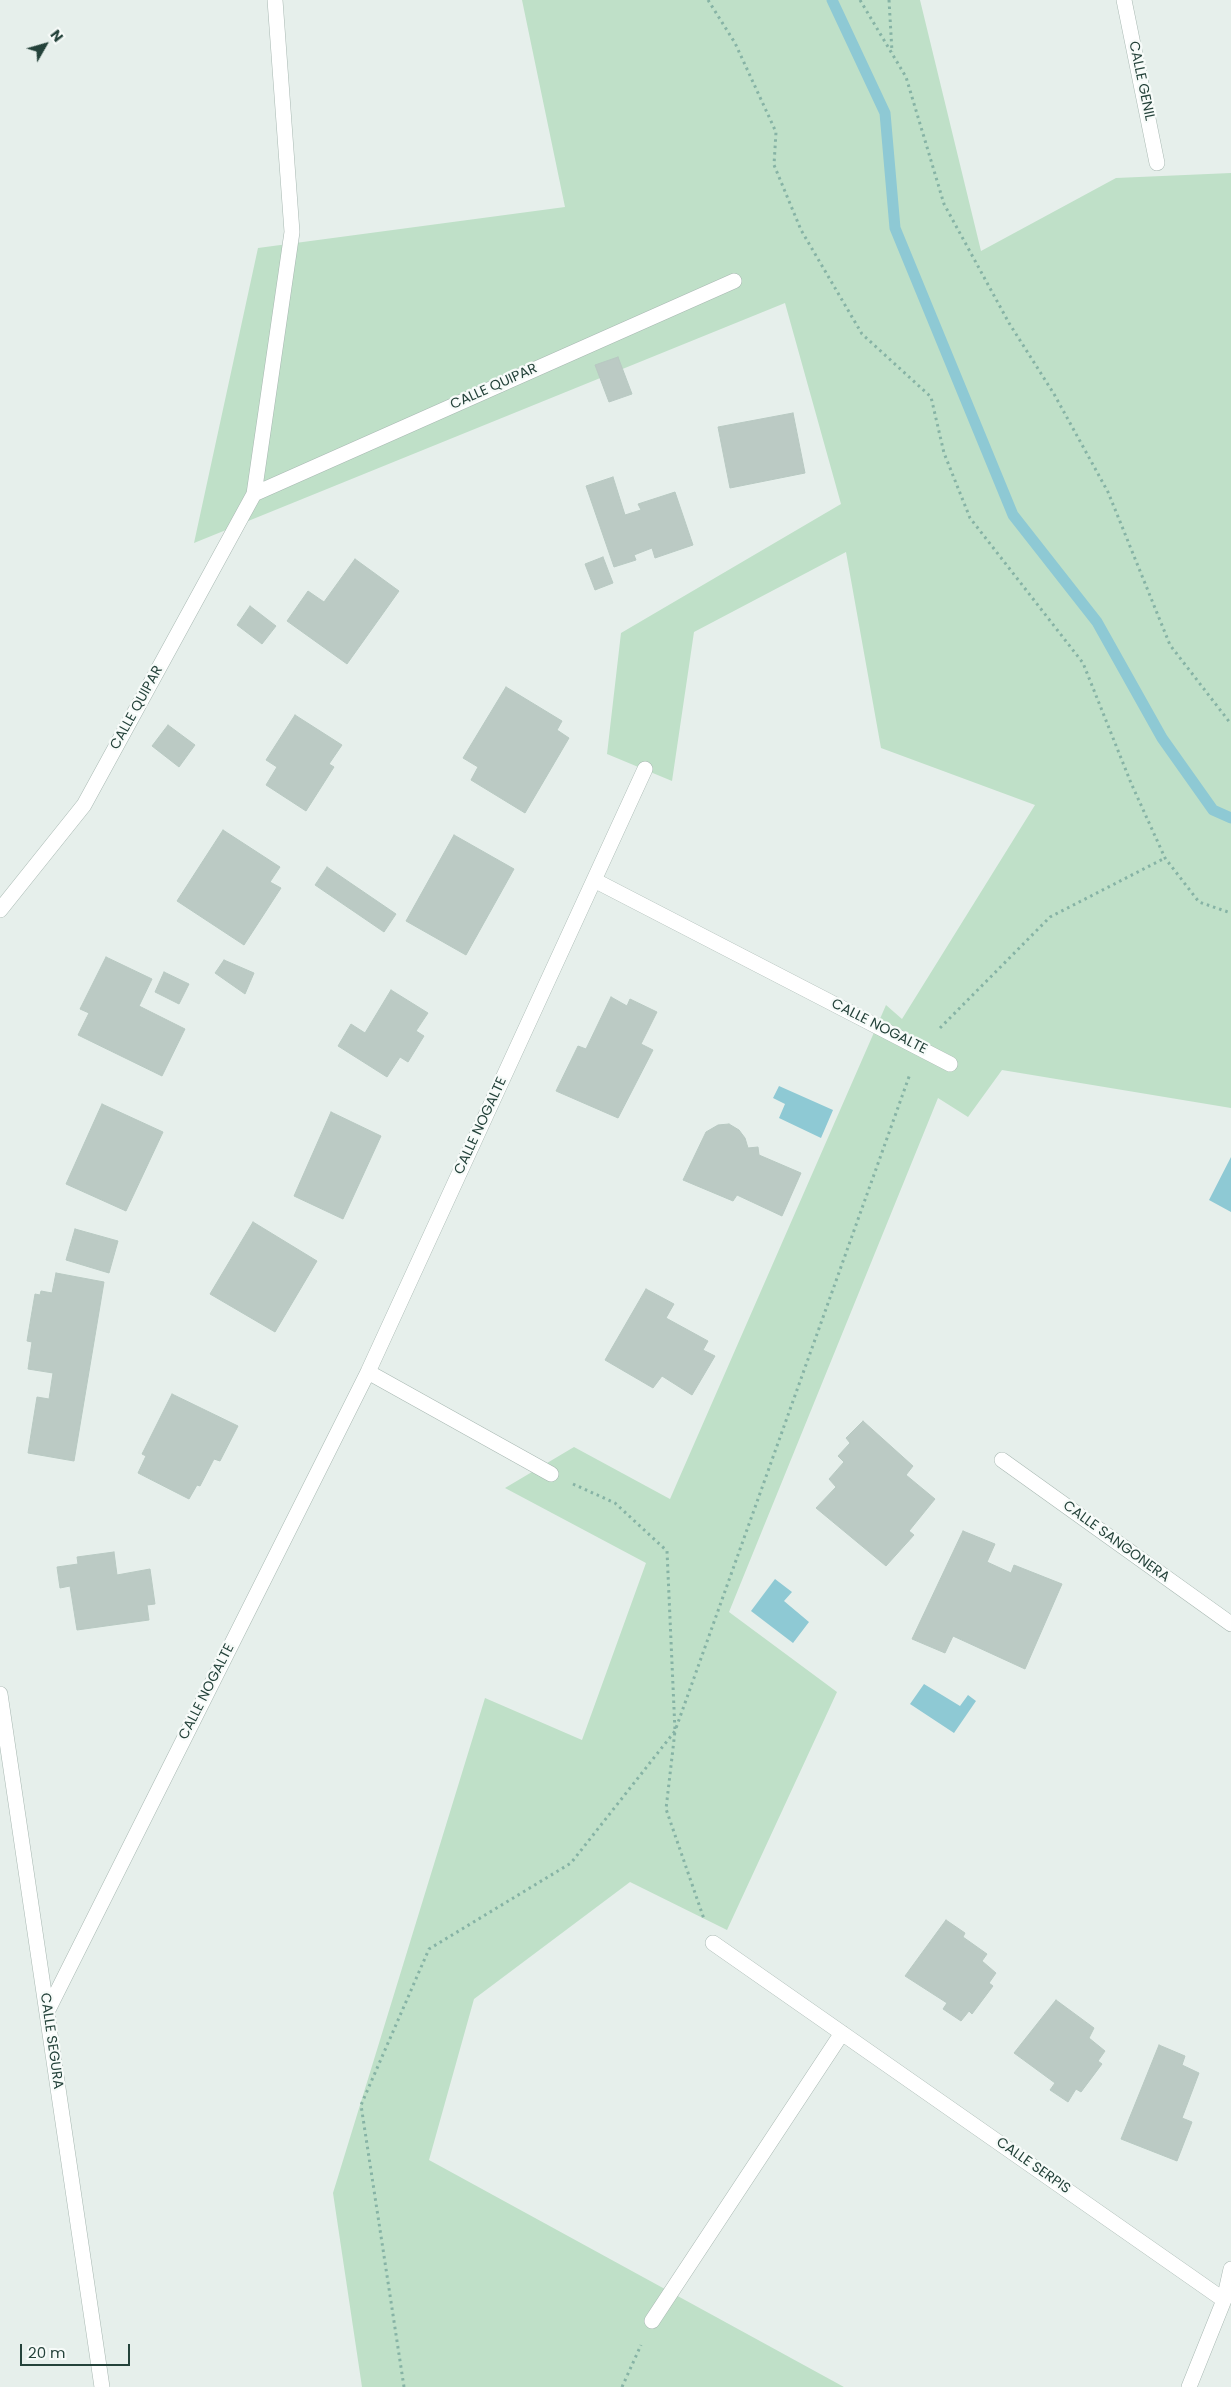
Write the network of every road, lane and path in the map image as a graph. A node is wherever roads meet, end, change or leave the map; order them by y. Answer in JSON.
{"nodes":[{"id":1,"x":275,"y":0,"type":"edge"},
{"id":2,"x":708,"y":0,"type":"edge"},
{"id":3,"x":860,"y":0,"type":"edge"},
{"id":4,"x":889,"y":0,"type":"edge"},
{"id":5,"x":1124,"y":0,"type":"edge"},
{"id":6,"x":892,"y":52,"type":"junction"},
{"id":7,"x":1158,"y":163,"type":"dead end"},
{"id":8,"x":734,"y":281,"type":"dead end"},
{"id":9,"x":254,"y":494,"type":"junction"},
{"id":10,"x":1231,"y":724,"type":"edge"},
{"id":11,"x":646,"y":769,"type":"dead end"},
{"id":12,"x":1165,"y":858,"type":"junction"},
{"id":13,"x":594,"y":880,"type":"junction"},
{"id":14,"x":0,"y":910,"type":"edge"},
{"id":15,"x":1231,"y":913,"type":"edge"},
{"id":16,"x":919,"y":1048,"type":"junction"},
{"id":17,"x":950,"y":1064,"type":"dead end"},
{"id":18,"x":368,"y":1372,"type":"junction"},
{"id":19,"x":1002,"y":1460,"type":"dead end"},
{"id":20,"x":551,"y":1474,"type":"joint"},
{"id":21,"x":1231,"y":1624,"type":"edge"},
{"id":22,"x":0,"y":1694,"type":"edge"},
{"id":23,"x":675,"y":1731,"type":"junction"},
{"id":24,"x":713,"y":1943,"type":"joint"},
{"id":25,"x":47,"y":2012,"type":"junction"},
{"id":26,"x":842,"y":2033,"type":"junction"},
{"id":27,"x":1231,"y":2269,"type":"edge"},
{"id":28,"x":1224,"y":2300,"type":"junction"},
{"id":29,"x":652,"y":2321,"type":"joint"},
{"id":30,"x":102,"y":2387,"type":"edge"},
{"id":31,"x":404,"y":2387,"type":"edge"},
{"id":32,"x":622,"y":2387,"type":"edge"},
{"id":33,"x":1189,"y":2387,"type":"edge"}],
"edges":[{"from":1,"to":9,"type":"street","name":"CALLE QUIPAR"},
{"from":2,"to":12,"type":"path"},
{"from":3,"to":6,"type":"path"},
{"from":4,"to":6,"type":"path"},
{"from":5,"to":7,"type":"street","name":"CALLE GENIL"},
{"from":6,"to":10,"type":"path"},
{"from":8,"to":9,"type":"street","name":"CALLE QUIPAR"},
{"from":9,"to":14,"type":"street","name":"CALLE QUIPAR"},
{"from":11,"to":13,"type":"street","name":"CALLE NOGALTE"},
{"from":12,"to":15,"type":"path"},
{"from":12,"to":16,"type":"path"},
{"from":13,"to":16,"type":"street","name":"CALLE NOGALTE"},
{"from":13,"to":18,"type":"street","name":"CALLE NOGALTE"},
{"from":16,"to":17,"type":"street","name":"CALLE NOGALTE"},
{"from":16,"to":23,"type":"path"},
{"from":18,"to":20,"type":"street"},
{"from":18,"to":25,"type":"street","name":"CALLE NOGALTE"},
{"from":19,"to":21,"type":"street","name":"CALLE SANGONERA"},
{"from":20,"to":23,"type":"path"},
{"from":22,"to":25,"type":"street","name":"CALLE SEGURA"},
{"from":23,"to":24,"type":"path"},
{"from":23,"to":31,"type":"path"},
{"from":24,"to":26,"type":"street","name":"CALLE SERPIS"},
{"from":25,"to":30,"type":"street","name":"CALLE SEGURA"},
{"from":26,"to":28,"type":"street","name":"CALLE SERPIS"},
{"from":26,"to":29,"type":"street"},
{"from":27,"to":28,"type":"street"},
{"from":28,"to":33,"type":"street"},
{"from":29,"to":32,"type":"path"}]}
